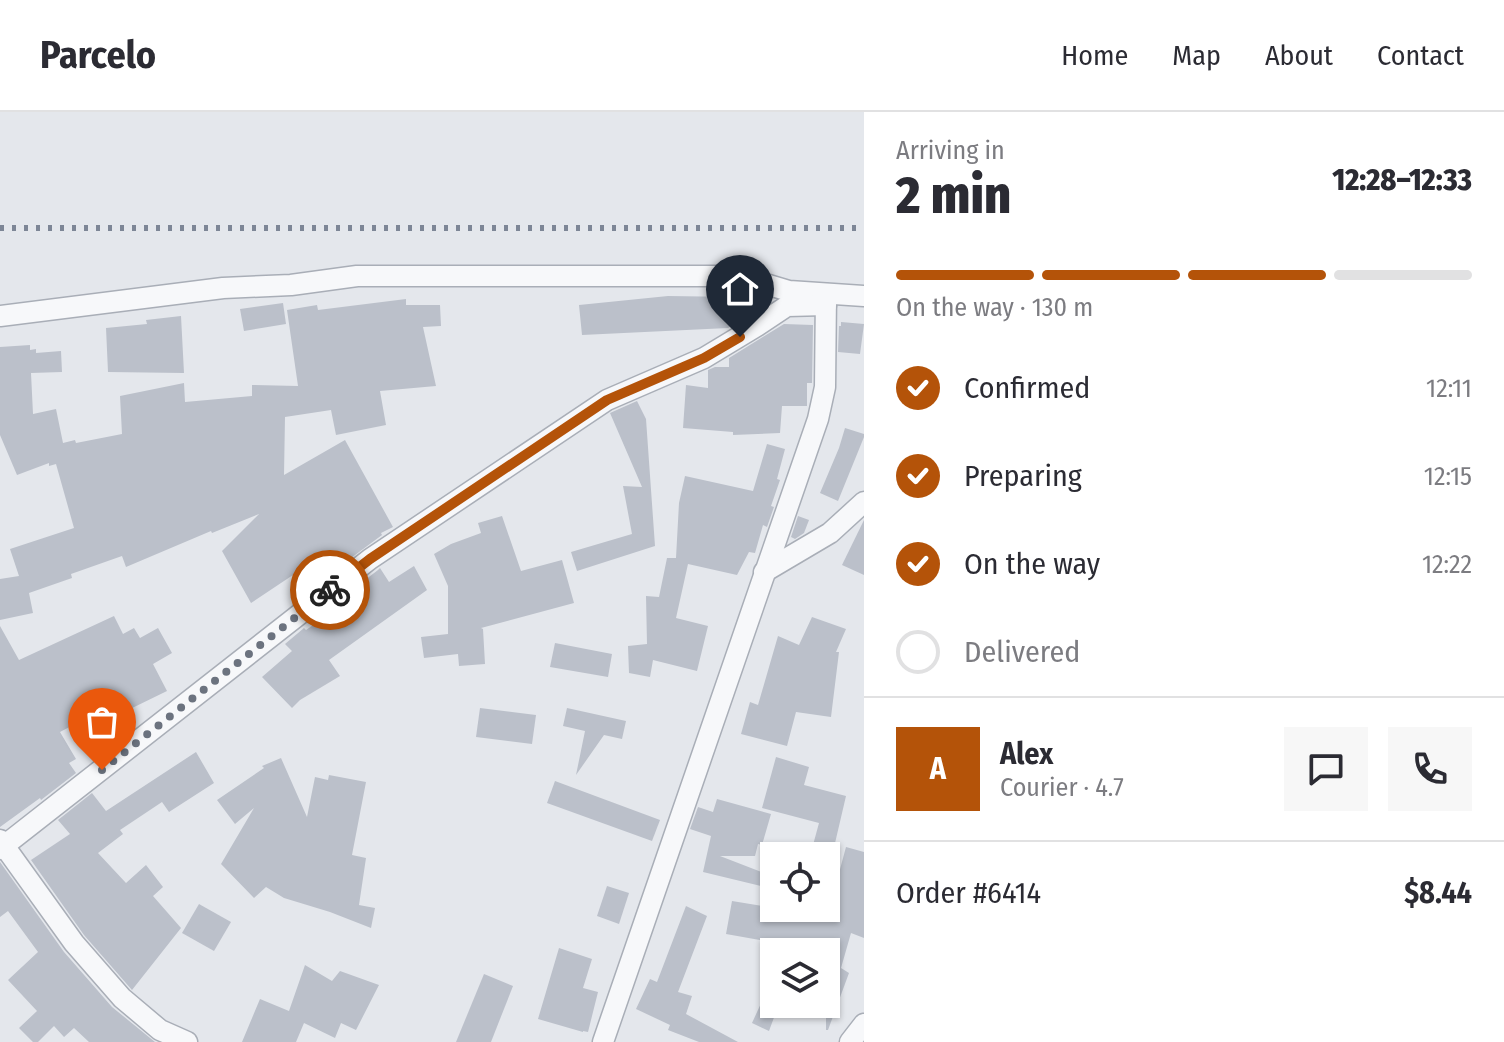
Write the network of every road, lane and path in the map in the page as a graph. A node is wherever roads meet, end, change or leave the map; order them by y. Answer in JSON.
{"nodes":[{"id":1,"x":864,"y":296,"type":"edge"},
{"id":2,"x":826,"y":299,"type":"junction"},
{"id":3,"x":0,"y":316,"type":"edge"},
{"id":4,"x":864,"y":502,"type":"edge"},
{"id":5,"x":764,"y":572,"type":"junction"},
{"id":6,"x":1,"y":845,"type":"edge"},
{"id":7,"x":864,"y":1024,"type":"edge"},
{"id":8,"x":187,"y":1042,"type":"edge"},
{"id":9,"x":603,"y":1042,"type":"edge"},
{"id":10,"x":850,"y":1042,"type":"edge"}],
"edges":[{"from":1,"to":2,"type":"street"},
{"from":2,"to":3,"type":"street"},
{"from":2,"to":5,"type":"street"},
{"from":2,"to":6,"type":"street"},
{"from":4,"to":5,"type":"street"},
{"from":5,"to":9,"type":"street"},
{"from":6,"to":8,"type":"street"},
{"from":7,"to":10,"type":"street"}]}
